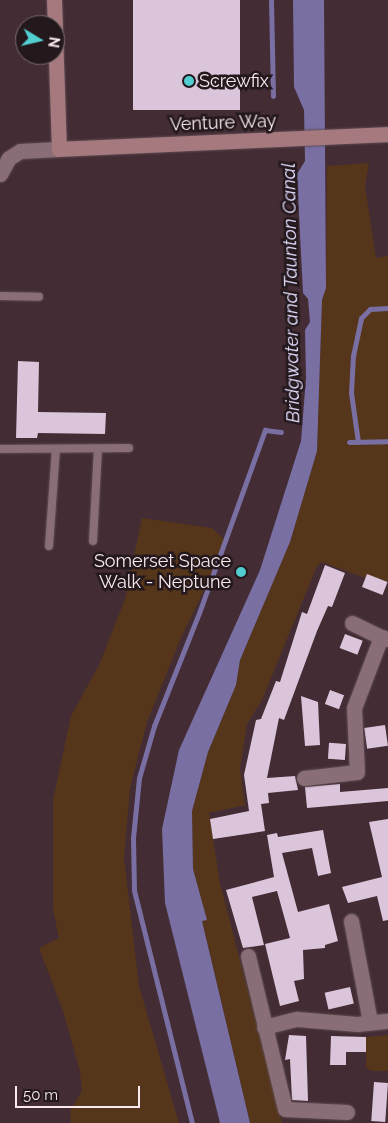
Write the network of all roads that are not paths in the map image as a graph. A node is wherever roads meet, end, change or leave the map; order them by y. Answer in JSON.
{"nodes":[{"id":1,"x":54,"y":0,"type":"edge"},
{"id":2,"x":388,"y":134,"type":"edge"},
{"id":3,"x":59,"y":149,"type":"junction"},
{"id":4,"x":0,"y":174,"type":"edge"},
{"id":5,"x":0,"y":296,"type":"edge"},
{"id":6,"x":39,"y":297,"type":"dead end"},
{"id":7,"x":98,"y":448,"type":"junction"},
{"id":8,"x":129,"y":448,"type":"dead end"},
{"id":9,"x":56,"y":449,"type":"junction"},
{"id":10,"x":0,"y":450,"type":"edge"},
{"id":11,"x":93,"y":541,"type":"dead end"},
{"id":12,"x":49,"y":546,"type":"dead end"},
{"id":13,"x":352,"y":623,"type":"dead end"},
{"id":14,"x":384,"y":638,"type":"edge"},
{"id":15,"x":304,"y":778,"type":"dead end"},
{"id":16,"x":351,"y":921,"type":"dead end"},
{"id":17,"x":248,"y":956,"type":"dead end"},
{"id":18,"x":388,"y":1021,"type":"edge"},
{"id":19,"x":370,"y":1022,"type":"junction"},
{"id":20,"x":264,"y":1027,"type":"junction"},
{"id":21,"x":347,"y":1112,"type":"dead end"}],
"edges":[{"from":1,"to":3,"type":"street"},
{"from":2,"to":3,"type":"street","name":"Venture Way"},
{"from":3,"to":4,"type":"street","name":"Venture Way"},
{"from":5,"to":6,"type":"lane"},
{"from":7,"to":8,"type":"lane"},
{"from":7,"to":9,"type":"lane"},
{"from":7,"to":11,"type":"lane"},
{"from":9,"to":10,"type":"lane"},
{"from":9,"to":12,"type":"lane"},
{"from":13,"to":14,"type":"street"},
{"from":14,"to":15,"type":"street"},
{"from":16,"to":19,"type":"street"},
{"from":17,"to":20,"type":"street"},
{"from":18,"to":19,"type":"street"},
{"from":19,"to":20,"type":"street"},
{"from":20,"to":21,"type":"street"}]}
